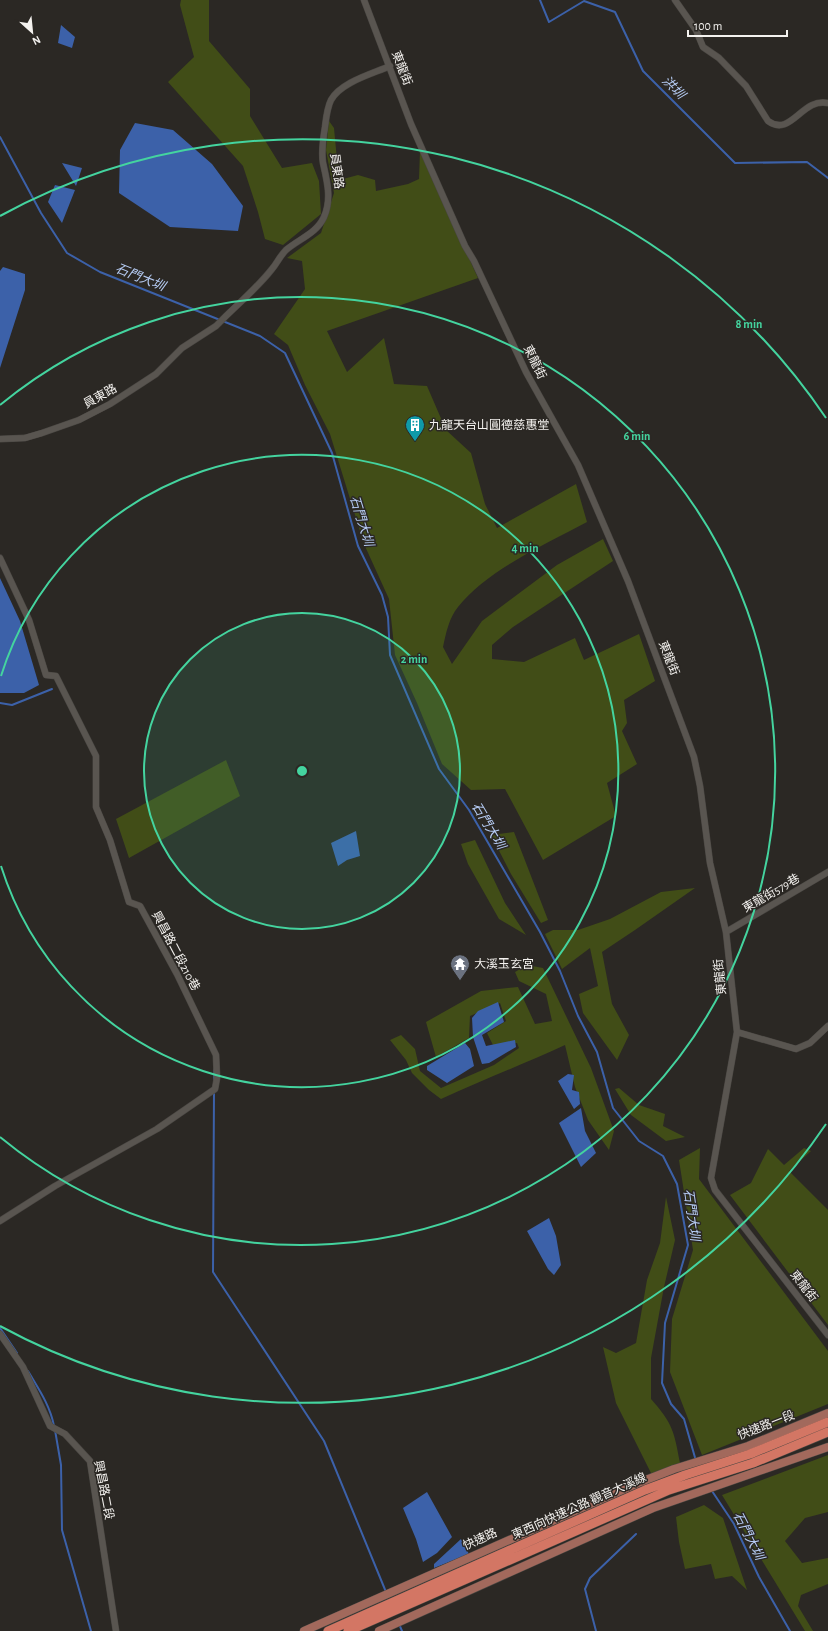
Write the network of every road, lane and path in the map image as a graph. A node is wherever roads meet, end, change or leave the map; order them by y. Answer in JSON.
{"nodes":[{"id":1,"x":364,"y":0,"type":"edge"},
{"id":2,"x":675,"y":0,"type":"edge"},
{"id":3,"x":390,"y":66,"type":"junction"},
{"id":4,"x":828,"y":103,"type":"edge"},
{"id":5,"x":0,"y":439,"type":"edge"},
{"id":6,"x":0,"y":558,"type":"edge"},
{"id":7,"x":828,"y":872,"type":"edge"},
{"id":8,"x":726,"y":932,"type":"junction"},
{"id":9,"x":828,"y":1026,"type":"edge"},
{"id":10,"x":737,"y":1032,"type":"junction"},
{"id":11,"x":0,"y":1221,"type":"edge"},
{"id":12,"x":0,"y":1334,"type":"edge"},
{"id":13,"x":828,"y":1335,"type":"edge"},
{"id":14,"x":828,"y":1413,"type":"edge"},
{"id":15,"x":828,"y":1422,"type":"edge"},
{"id":16,"x":828,"y":1432,"type":"edge"},
{"id":17,"x":828,"y":1447,"type":"edge"},
{"id":18,"x":712,"y":1457,"type":"joint"},
{"id":19,"x":347,"y":1627,"type":"edge"},
{"id":20,"x":116,"y":1631,"type":"edge"},
{"id":21,"x":304,"y":1631,"type":"edge"},
{"id":22,"x":323,"y":1631,"type":"edge"},
{"id":23,"x":328,"y":1631,"type":"edge"},
{"id":24,"x":380,"y":1631,"type":"edge"}],
"edges":[{"from":1,"to":3,"type":"street","name":"東龍街"},
{"from":2,"to":4,"type":"street"},
{"from":3,"to":5,"type":"street","name":"員東路"},
{"from":3,"to":8,"type":"street","name":"東龍街"},
{"from":6,"to":11,"type":"street","name":"興昌路二段210巷"},
{"from":7,"to":8,"type":"street","name":"東龍街579巷"},
{"from":8,"to":10,"type":"street","name":"東龍街"},
{"from":9,"to":10,"type":"street"},
{"from":10,"to":13,"type":"street","name":"東龍街"},
{"from":12,"to":20,"type":"street","name":"興昌路二段"},
{"from":14,"to":18,"type":"main road","name":"快速路一段"},
{"from":15,"to":19,"type":"highway","name":"東西向快速公路 觀音大溪線"},
{"from":16,"to":19,"type":"highway","name":"東西向快速公路 觀音大溪線"},
{"from":17,"to":24,"type":"main road"},
{"from":18,"to":21,"type":"main road","name":"快速路"},
{"from":19,"to":22,"type":"highway"},
{"from":19,"to":23,"type":"highway"}]}
